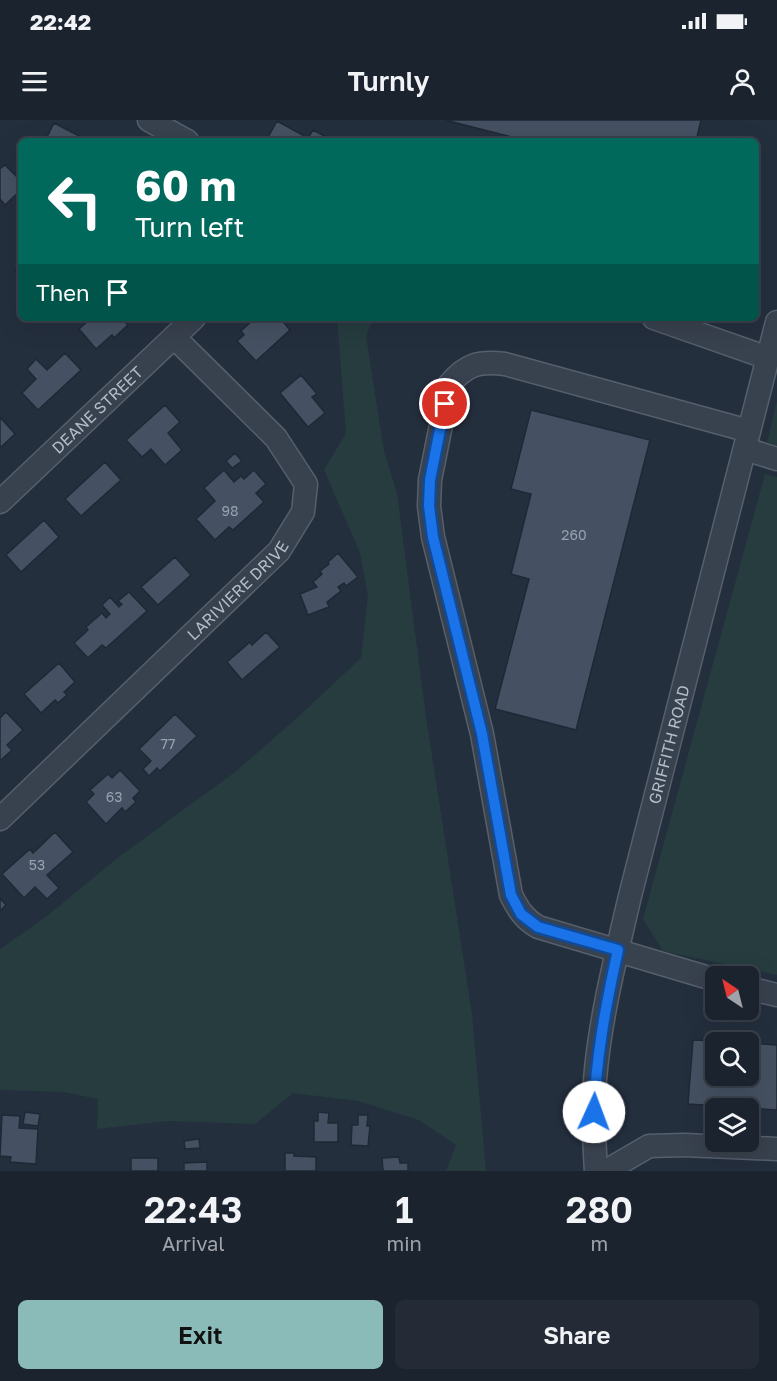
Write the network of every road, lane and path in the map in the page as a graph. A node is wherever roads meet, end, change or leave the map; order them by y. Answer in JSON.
{"nodes":[{"id":1,"x":148,"y":120,"type":"edge"},
{"id":2,"x":181,"y":138,"type":"edge"},
{"id":3,"x":191,"y":321,"type":"edge"},
{"id":4,"x":663,"y":321,"type":"edge"},
{"id":5,"x":777,"y":322,"type":"edge"},
{"id":6,"x":174,"y":337,"type":"junction"},
{"id":7,"x":768,"y":358,"type":"junction"},
{"id":8,"x":747,"y":440,"type":"junction"},
{"id":9,"x":777,"y":459,"type":"edge"},
{"id":10,"x":0,"y":502,"type":"edge"},
{"id":11,"x":0,"y":819,"type":"edge"},
{"id":12,"x":618,"y":950,"type":"junction"},
{"id":13,"x":705,"y":977,"type":"edge"},
{"id":14,"x":759,"y":991,"type":"edge"},
{"id":15,"x":777,"y":995,"type":"edge"},
{"id":16,"x":777,"y":1149,"type":"edge"},
{"id":17,"x":596,"y":1171,"type":"edge"},
{"id":18,"x":606,"y":1171,"type":"edge"}],
"edges":[{"from":1,"to":2,"type":"street"},
{"from":3,"to":6,"type":"street","name":"DEANE STREET"},
{"from":4,"to":7,"type":"street"},
{"from":5,"to":7,"type":"street","name":"GRIFFITH ROAD"},
{"from":6,"to":10,"type":"street","name":"DEANE STREET"},
{"from":6,"to":11,"type":"street","name":"LARIVIERE DRIVE"},
{"from":7,"to":8,"type":"street","name":"GRIFFITH ROAD"},
{"from":8,"to":9,"type":"street"},
{"from":8,"to":12,"type":"street","name":"GRIFFITH ROAD"},
{"from":8,"to":12,"type":"street"},
{"from":12,"to":13,"type":"street"},
{"from":12,"to":17,"type":"street","name":"GRIFFITH ROAD"},
{"from":14,"to":15,"type":"street"},
{"from":16,"to":18,"type":"street"}]}
